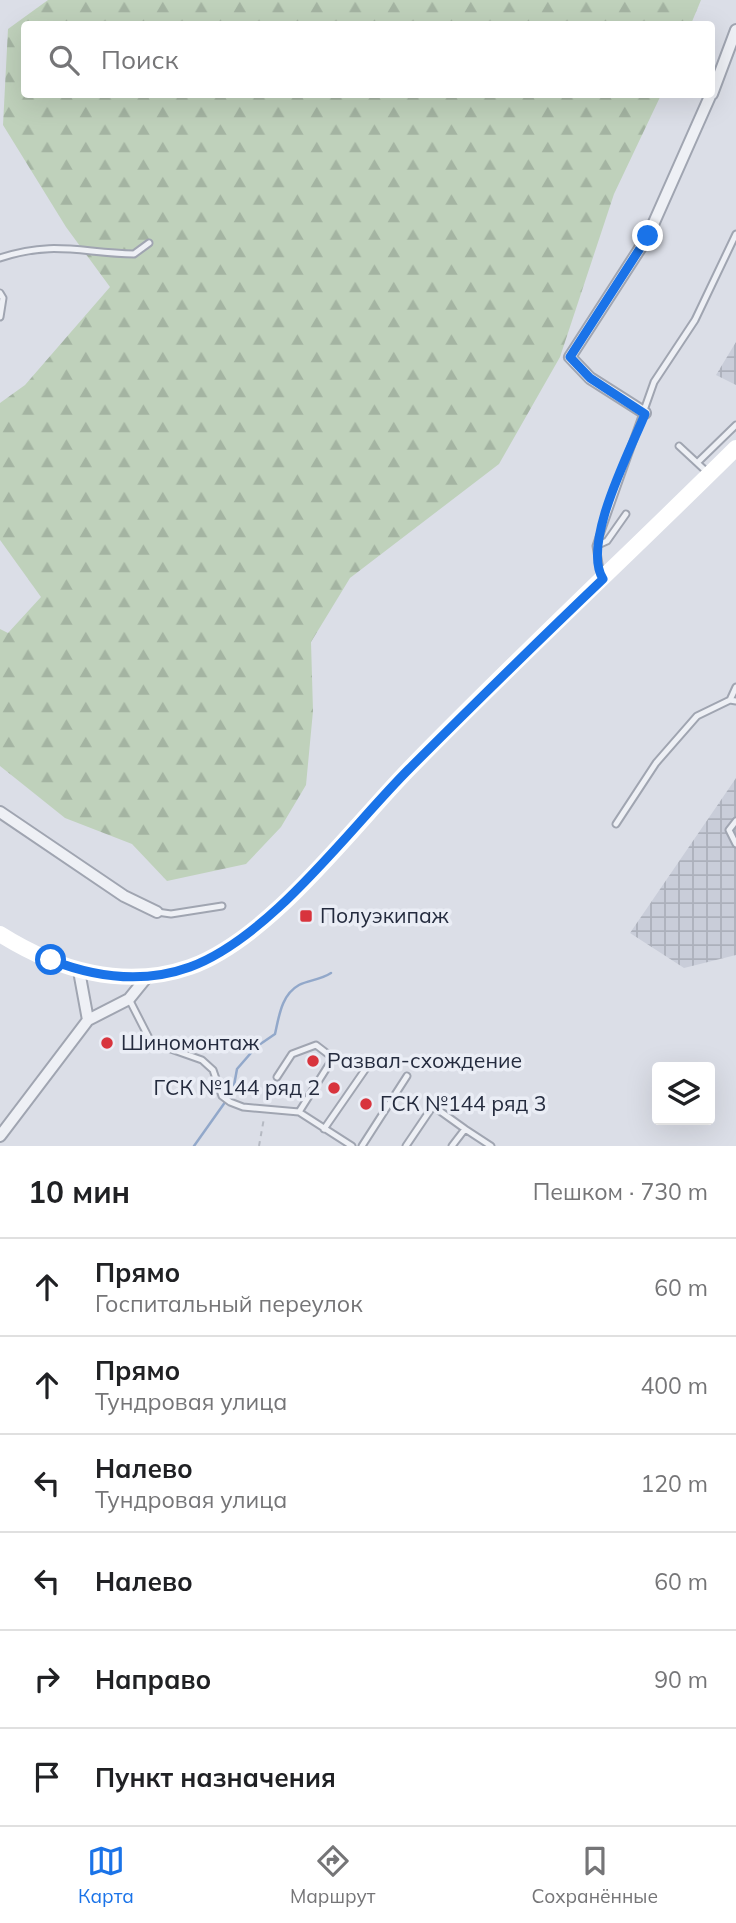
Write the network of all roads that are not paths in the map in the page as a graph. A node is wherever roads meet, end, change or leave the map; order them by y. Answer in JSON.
{"nodes":[{"id":1,"x":736,"y":30,"type":"edge"},
{"id":2,"x":715,"y":84,"type":"edge"},
{"id":3,"x":709,"y":98,"type":"edge"},
{"id":4,"x":736,"y":234,"type":"edge"},
{"id":5,"x":149,"y":243,"type":"dead end"},
{"id":6,"x":0,"y":258,"type":"edge"},
{"id":7,"x":0,"y":293,"type":"edge"},
{"id":8,"x":0,"y":317,"type":"edge"},
{"id":9,"x":645,"y":414,"type":"junction"},
{"id":10,"x":736,"y":425,"type":"edge"},
{"id":11,"x":679,"y":446,"type":"dead end"},
{"id":12,"x":736,"y":448,"type":"edge"},
{"id":13,"x":698,"y":462,"type":"junction"},
{"id":14,"x":709,"y":475,"type":"junction"},
{"id":15,"x":626,"y":514,"type":"dead end"},
{"id":16,"x":596,"y":546,"type":"junction"},
{"id":17,"x":603,"y":579,"type":"junction"},
{"id":18,"x":736,"y":687,"type":"edge"},
{"id":19,"x":733,"y":700,"type":"edge"},
{"id":20,"x":0,"y":812,"type":"edge"},
{"id":21,"x":736,"y":821,"type":"edge"},
{"id":22,"x":616,"y":824,"type":"dead end"},
{"id":23,"x":736,"y":844,"type":"edge"},
{"id":24,"x":222,"y":906,"type":"dead end"},
{"id":25,"x":157,"y":912,"type":"joint"},
{"id":26,"x":0,"y":934,"type":"edge"},
{"id":27,"x":79,"y":971,"type":"junction"},
{"id":28,"x":146,"y":978,"type":"junction"},
{"id":29,"x":129,"y":999,"type":"junction"},
{"id":30,"x":89,"y":1020,"type":"junction"},
{"id":31,"x":369,"y":1064,"type":"dead end"},
{"id":32,"x":407,"y":1076,"type":"dead end"},
{"id":33,"x":277,"y":1077,"type":"dead end"},
{"id":34,"x":299,"y":1112,"type":"junction"},
{"id":35,"x":324,"y":1129,"type":"junction"},
{"id":36,"x":465,"y":1129,"type":"junction"},
{"id":37,"x":0,"y":1136,"type":"edge"},
{"id":38,"x":352,"y":1146,"type":"edge"},
{"id":39,"x":362,"y":1146,"type":"edge"},
{"id":40,"x":406,"y":1146,"type":"edge"},
{"id":41,"x":452,"y":1146,"type":"edge"},
{"id":42,"x":491,"y":1146,"type":"edge"}],
"edges":[{"from":1,"to":2,"type":"street"},
{"from":3,"to":9,"type":"street"},
{"from":4,"to":9,"type":"lane"},
{"from":5,"to":6,"type":"lane"},
{"from":7,"to":8,"type":"lane"},
{"from":9,"to":16,"type":"lane"},
{"from":10,"to":13,"type":"lane"},
{"from":11,"to":13,"type":"lane"},
{"from":12,"to":14,"type":"main road"},
{"from":13,"to":14,"type":"lane"},
{"from":14,"to":17,"type":"main road"},
{"from":15,"to":16,"type":"lane"},
{"from":16,"to":17,"type":"lane"},
{"from":17,"to":28,"type":"main road"},
{"from":18,"to":19,"type":"lane"},
{"from":19,"to":22,"type":"lane"},
{"from":20,"to":25,"type":"street"},
{"from":21,"to":23,"type":"lane"},
{"from":24,"to":25,"type":"lane"},
{"from":26,"to":27,"type":"main road"},
{"from":27,"to":28,"type":"main road"},
{"from":27,"to":30,"type":"street"},
{"from":28,"to":29,"type":"street"},
{"from":29,"to":30,"type":"street"},
{"from":29,"to":34,"type":"lane"},
{"from":30,"to":37,"type":"street"},
{"from":31,"to":35,"type":"lane"},
{"from":32,"to":39,"type":"lane"},
{"from":33,"to":34,"type":"lane"},
{"from":34,"to":35,"type":"lane"},
{"from":35,"to":38,"type":"lane"},
{"from":36,"to":40,"type":"lane"},
{"from":36,"to":41,"type":"lane"},
{"from":36,"to":42,"type":"lane"}]}
